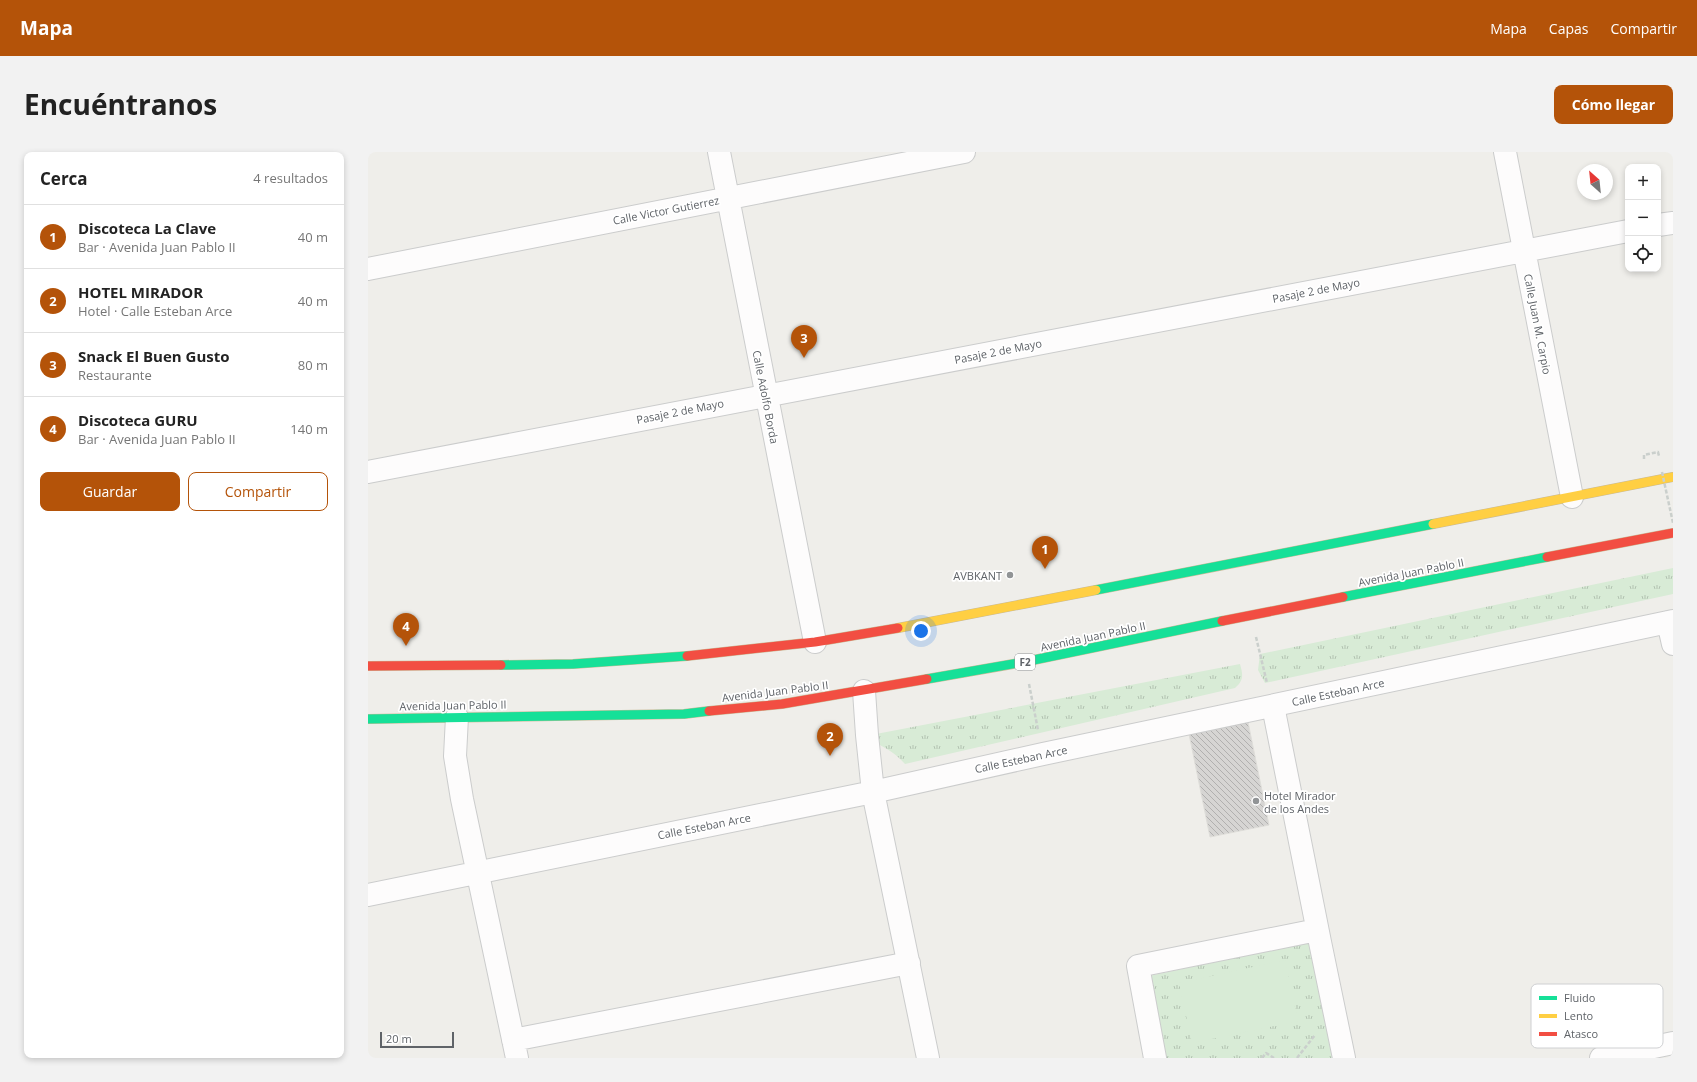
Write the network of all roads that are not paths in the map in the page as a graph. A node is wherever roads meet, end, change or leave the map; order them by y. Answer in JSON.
{"nodes":[{"id":1,"x":719,"y":152,"type":"edge"},
{"id":2,"x":964,"y":152,"type":"edge"},
{"id":3,"x":1505,"y":152,"type":"edge"},
{"id":4,"x":728,"y":198,"type":"junction"},
{"id":5,"x":1673,"y":223,"type":"edge"},
{"id":6,"x":1661,"y":225,"type":"edge"},
{"id":7,"x":1625,"y":232,"type":"edge"},
{"id":8,"x":1524,"y":251,"type":"junction"},
{"id":9,"x":368,"y":269,"type":"edge"},
{"id":10,"x":766,"y":395,"type":"junction"},
{"id":11,"x":368,"y":472,"type":"edge"},
{"id":12,"x":1673,"y":477,"type":"edge"},
{"id":13,"x":1572,"y":496,"type":"junction"},
{"id":14,"x":1673,"y":533,"type":"edge"},
{"id":15,"x":1671,"y":621,"type":"edge"},
{"id":16,"x":815,"y":642,"type":"junction"},
{"id":17,"x":1673,"y":644,"type":"edge"},
{"id":18,"x":368,"y":666,"type":"edge"},
{"id":19,"x":864,"y":691,"type":"junction"},
{"id":20,"x":1273,"y":706,"type":"junction"},
{"id":21,"x":457,"y":717,"type":"junction"},
{"id":22,"x":368,"y":719,"type":"edge"},
{"id":23,"x":874,"y":792,"type":"junction"},
{"id":24,"x":477,"y":872,"type":"junction"},
{"id":25,"x":368,"y":895,"type":"edge"},
{"id":26,"x":1317,"y":930,"type":"junction"},
{"id":27,"x":909,"y":963,"type":"junction"},
{"id":28,"x":1673,"y":1044,"type":"edge"},
{"id":29,"x":1663,"y":1046,"type":"edge"},
{"id":30,"x":1652,"y":1048,"type":"edge"},
{"id":31,"x":515,"y":1049,"type":"edge"},
{"id":32,"x":928,"y":1058,"type":"edge"},
{"id":33,"x":1155,"y":1058,"type":"edge"},
{"id":34,"x":1344,"y":1058,"type":"edge"},
{"id":35,"x":1601,"y":1058,"type":"edge"}],
"edges":[{"from":1,"to":4,"type":"street","name":"Calle Adolfo Borda"},
{"from":2,"to":4,"type":"street","name":"Calle Victor Gutierrez"},
{"from":3,"to":8,"type":"street","name":"Calle Juan M. Carpio"},
{"from":4,"to":9,"type":"street","name":"Calle Victor Gutierrez"},
{"from":4,"to":10,"type":"street","name":"Calle Adolfo Borda"},
{"from":5,"to":6,"type":"street"},
{"from":7,"to":8,"type":"street","name":"Pasaje 2 de Mayo"},
{"from":8,"to":10,"type":"street","name":"Pasaje 2 de Mayo"},
{"from":8,"to":13,"type":"street","name":"Calle Juan M. Carpio"},
{"from":10,"to":11,"type":"street","name":"Pasaje 2 de Mayo"},
{"from":10,"to":16,"type":"street","name":"Calle Adolfo Borda"},
{"from":12,"to":13,"type":"highway"},
{"from":13,"to":16,"type":"highway"},
{"from":14,"to":19,"type":"highway","name":"Avenida Juan Pablo II","number":"F2"},
{"from":15,"to":17,"type":"street"},
{"from":15,"to":20,"type":"street","name":"Calle Esteban Arce"},
{"from":16,"to":18,"type":"highway"},
{"from":19,"to":21,"type":"highway","name":"Avenida Juan Pablo II","number":"F2"},
{"from":19,"to":23,"type":"street"},
{"from":20,"to":23,"type":"street","name":"Calle Esteban Arce"},
{"from":20,"to":26,"type":"street"},
{"from":21,"to":22,"type":"highway","name":"Avenida Juan Pablo II","number":"F2"},
{"from":21,"to":24,"type":"street"},
{"from":23,"to":24,"type":"street","name":"Calle Esteban Arce"},
{"from":23,"to":27,"type":"street"},
{"from":24,"to":25,"type":"street","name":"Calle Esteban Arce"},
{"from":24,"to":31,"type":"street"},
{"from":26,"to":33,"type":"street"},
{"from":26,"to":34,"type":"street"},
{"from":27,"to":31,"type":"street"},
{"from":27,"to":32,"type":"street"},
{"from":28,"to":29,"type":"street"},
{"from":30,"to":35,"type":"street"}]}
